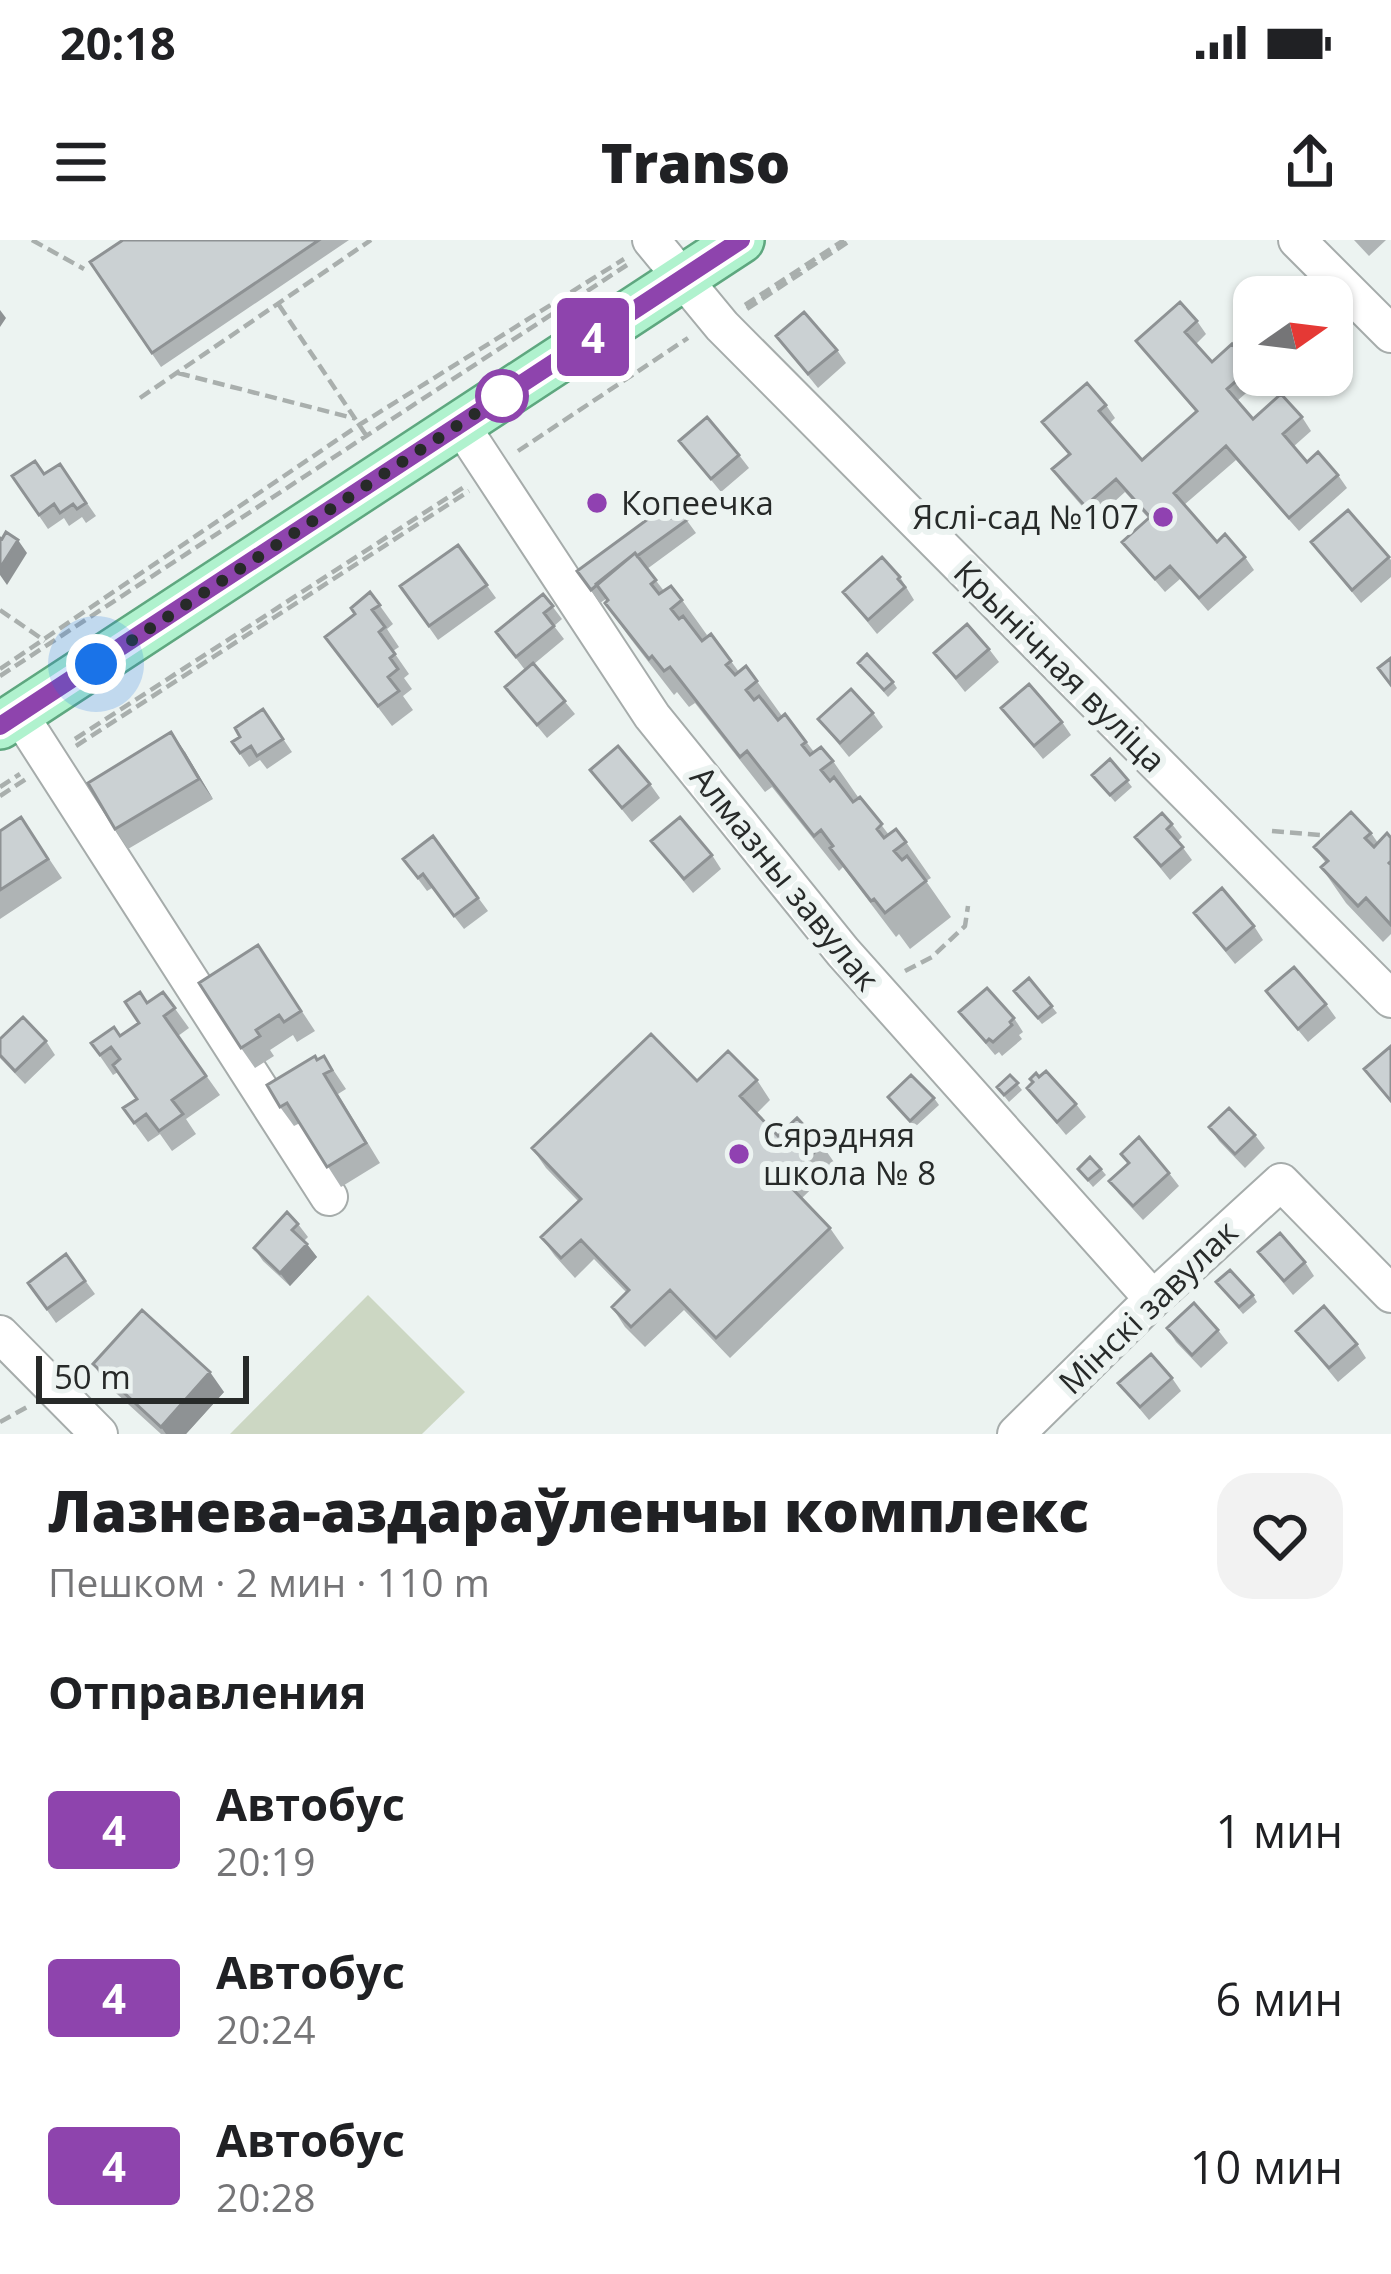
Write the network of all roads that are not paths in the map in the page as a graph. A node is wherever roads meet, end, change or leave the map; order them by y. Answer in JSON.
{"nodes":[{"id":1,"x":741,"y":240,"type":"edge"},
{"id":2,"x":1297,"y":240,"type":"edge"},
{"id":3,"x":661,"y":251,"type":"edge"},
{"id":4,"x":1391,"y":334,"type":"edge"},
{"id":5,"x":460,"y":424,"type":"junction"},
{"id":6,"x":5,"y":696,"type":"edge"},
{"id":7,"x":1391,"y":999,"type":"edge"},
{"id":8,"x":329,"y":1197,"type":"dead end"},
{"id":9,"x":1391,"y":1294,"type":"edge"},
{"id":10,"x":1153,"y":1299,"type":"junction"},
{"id":11,"x":0,"y":1334,"type":"edge"},
{"id":12,"x":99,"y":1434,"type":"edge"},
{"id":13,"x":1016,"y":1434,"type":"edge"}],
"edges":[{"from":1,"to":3,"type":"main road"},
{"from":2,"to":4,"type":"street"},
{"from":3,"to":5,"type":"main road"},
{"from":3,"to":7,"type":"street","name":"Крынічная вуліца"},
{"from":5,"to":6,"type":"main road"},
{"from":5,"to":10,"type":"street","name":"Алмазны завулак"},
{"from":6,"to":8,"type":"street"},
{"from":9,"to":10,"type":"street","name":"Мінскі завулак"},
{"from":10,"to":13,"type":"street","name":"Мінскі завулак"},
{"from":11,"to":12,"type":"street"}]}
